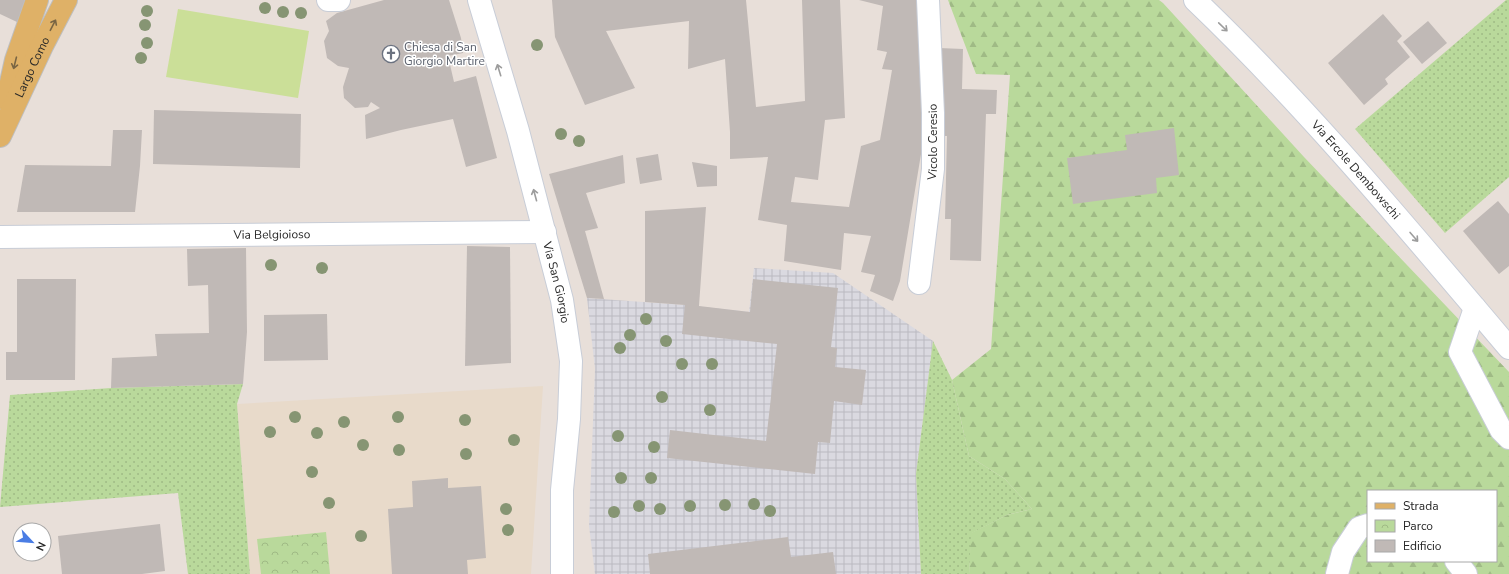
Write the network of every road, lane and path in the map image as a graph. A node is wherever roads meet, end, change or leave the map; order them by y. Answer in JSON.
{"nodes":[{"id":1,"x":37,"y":0,"type":"edge"},
{"id":2,"x":66,"y":0,"type":"edge"},
{"id":3,"x":328,"y":0,"type":"edge"},
{"id":4,"x":339,"y":0,"type":"edge"},
{"id":5,"x":479,"y":0,"type":"edge"},
{"id":6,"x":928,"y":0,"type":"edge"},
{"id":7,"x":1195,"y":0,"type":"edge"},
{"id":8,"x":0,"y":135,"type":"edge"},
{"id":9,"x":545,"y":232,"type":"junction"},
{"id":10,"x":0,"y":237,"type":"edge"},
{"id":11,"x":919,"y":283,"type":"dead end"},
{"id":12,"x":1475,"y":308,"type":"junction"},
{"id":13,"x":1509,"y":348,"type":"edge"},
{"id":14,"x":1509,"y":438,"type":"edge"},
{"id":15,"x":1367,"y":525,"type":"edge"},
{"id":16,"x":1457,"y":562,"type":"edge"},
{"id":17,"x":562,"y":574,"type":"edge"},
{"id":18,"x":1337,"y":574,"type":"edge"},
{"id":19,"x":1466,"y":574,"type":"edge"}],
"edges":[{"from":1,"to":8,"type":"main road","name":"Largo Como","one_way":true},
{"from":8,"to":2,"type":"main road","name":"Largo Como","one_way":true},
{"from":3,"to":4,"type":"street"},
{"from":9,"to":5,"type":"street","name":"Via San Giorgio","one_way":true},
{"from":6,"to":11,"type":"street","name":"Vicolo Ceresio"},
{"from":7,"to":12,"type":"street","name":"Via Ercole Dembowschi","one_way":true},
{"from":9,"to":10,"type":"street","name":"Via Belgioioso"},
{"from":9,"to":17,"type":"street","name":"Via San Giorgio"},
{"from":12,"to":13,"type":"street","name":"Via Ercole Dembowschi"},
{"from":12,"to":14,"type":"street"},
{"from":15,"to":18,"type":"street"},
{"from":16,"to":19,"type":"street"}]}
